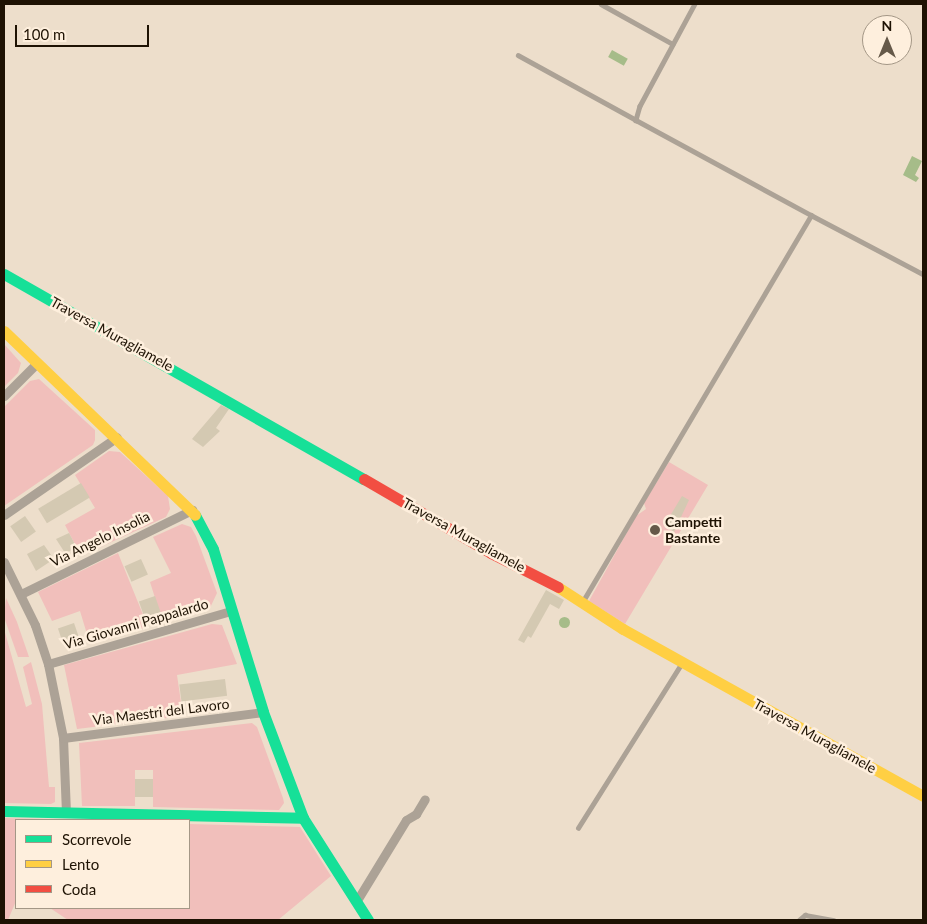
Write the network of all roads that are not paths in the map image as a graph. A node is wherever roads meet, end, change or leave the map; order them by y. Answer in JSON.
{"nodes":[{"id":1,"x":601,"y":4,"type":"edge"},
{"id":2,"x":695,"y":4,"type":"edge"},
{"id":3,"x":674,"y":44,"type":"junction"},
{"id":4,"x":518,"y":55,"type":"dead end"},
{"id":5,"x":636,"y":120,"type":"junction"},
{"id":6,"x":811,"y":215,"type":"junction"},
{"id":7,"x":4,"y":274,"type":"edge"},
{"id":8,"x":923,"y":274,"type":"edge"},
{"id":9,"x":4,"y":331,"type":"edge"},
{"id":10,"x":38,"y":363,"type":"junction"},
{"id":11,"x":4,"y":396,"type":"edge"},
{"id":12,"x":117,"y":437,"type":"junction"},
{"id":13,"x":192,"y":510,"type":"junction"},
{"id":14,"x":4,"y":515,"type":"edge"},
{"id":15,"x":4,"y":562,"type":"edge"},
{"id":16,"x":21,"y":594,"type":"junction"},
{"id":17,"x":583,"y":602,"type":"junction"},
{"id":18,"x":231,"y":611,"type":"junction"},
{"id":19,"x":682,"y":662,"type":"junction"},
{"id":20,"x":48,"y":664,"type":"junction"},
{"id":21,"x":264,"y":712,"type":"junction"},
{"id":22,"x":63,"y":738,"type":"junction"},
{"id":23,"x":923,"y":796,"type":"edge"},
{"id":24,"x":425,"y":799,"type":"dead end"},
{"id":25,"x":4,"y":811,"type":"edge"},
{"id":26,"x":66,"y":812,"type":"junction"},
{"id":27,"x":303,"y":818,"type":"junction"},
{"id":28,"x":578,"y":828,"type":"dead end"},
{"id":29,"x":356,"y":902,"type":"junction"},
{"id":30,"x":368,"y":920,"type":"edge"},
{"id":31,"x":799,"y":920,"type":"edge"},
{"id":32,"x":834,"y":920,"type":"edge"}],
"edges":[{"from":1,"to":3,"type":"lane"},
{"from":2,"to":3,"type":"lane"},
{"from":3,"to":5,"type":"lane"},
{"from":4,"to":5,"type":"lane"},
{"from":5,"to":6,"type":"lane"},
{"from":6,"to":8,"type":"lane"},
{"from":6,"to":17,"type":"lane"},
{"from":7,"to":17,"type":"street","name":"Traversa Muragliamele"},
{"from":9,"to":10,"type":"street"},
{"from":10,"to":11,"type":"street"},
{"from":10,"to":12,"type":"street"},
{"from":12,"to":13,"type":"street"},
{"from":12,"to":14,"type":"street"},
{"from":13,"to":16,"type":"street","name":"Via Angelo Insolia"},
{"from":13,"to":18,"type":"street"},
{"from":15,"to":16,"type":"street"},
{"from":16,"to":20,"type":"street"},
{"from":17,"to":19,"type":"street","name":"Traversa Muragliamele"},
{"from":18,"to":20,"type":"street","name":"Via Giovanni Pappalardo"},
{"from":18,"to":21,"type":"street"},
{"from":19,"to":23,"type":"street","name":"Traversa Muragliamele"},
{"from":19,"to":28,"type":"lane"},
{"from":20,"to":22,"type":"street"},
{"from":21,"to":22,"type":"street","name":"Via Maestri del Lavoro"},
{"from":21,"to":27,"type":"street"},
{"from":22,"to":26,"type":"street"},
{"from":24,"to":29,"type":"street"},
{"from":25,"to":26,"type":"street"},
{"from":26,"to":27,"type":"street"},
{"from":27,"to":29,"type":"street"},
{"from":29,"to":30,"type":"street"},
{"from":31,"to":32,"type":"lane"}]}
